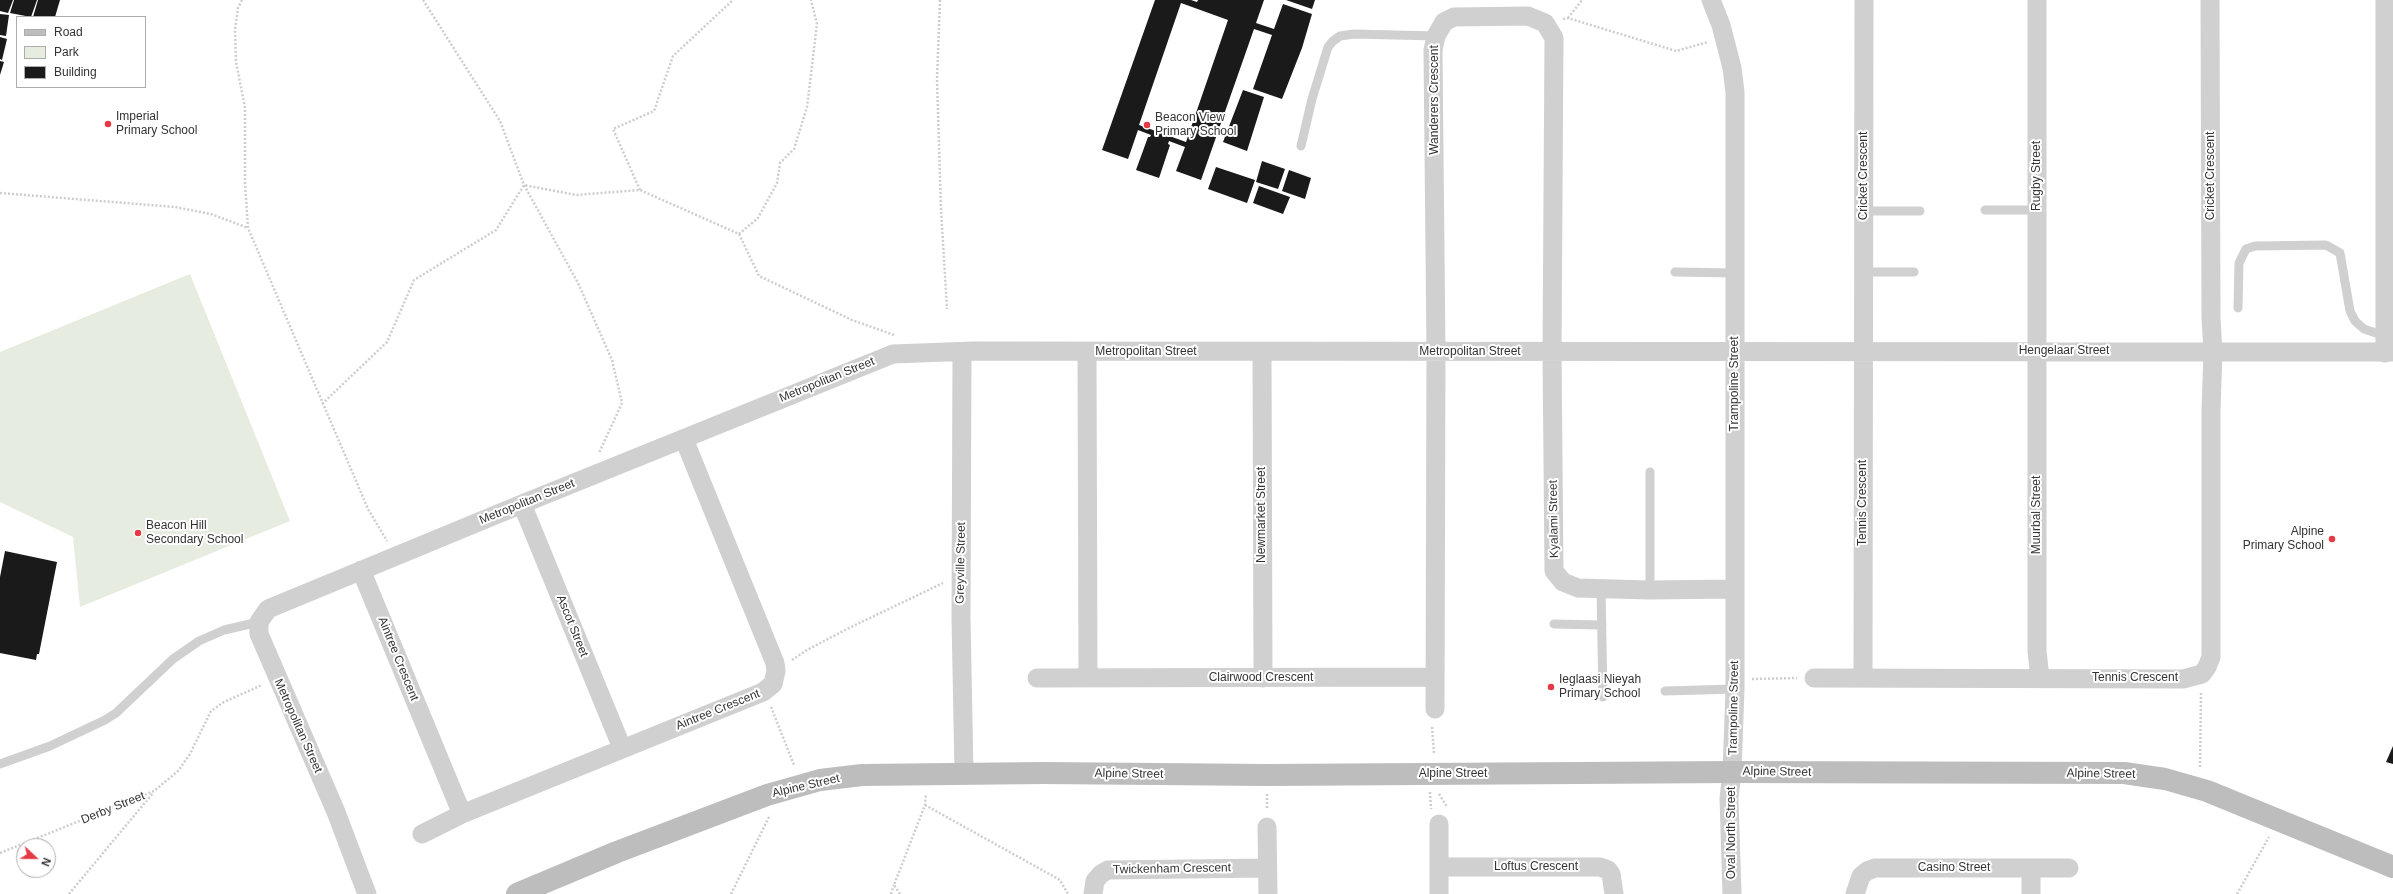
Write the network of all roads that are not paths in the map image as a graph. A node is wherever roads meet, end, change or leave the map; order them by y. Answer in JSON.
{"nodes":[{"id":1,"x":1712,"y":0,"type":"edge"},
{"id":2,"x":1864,"y":0,"type":"edge"},
{"id":3,"x":2037,"y":0,"type":"edge"},
{"id":4,"x":2210,"y":0,"type":"edge"},
{"id":5,"x":2385,"y":0,"type":"edge"},
{"id":6,"x":1436,"y":36,"type":"junction"},
{"id":7,"x":1301,"y":146,"type":"dead end"},
{"id":8,"x":1985,"y":210,"type":"dead end"},
{"id":9,"x":2037,"y":210,"type":"junction"},
{"id":10,"x":1864,"y":211,"type":"junction"},
{"id":11,"x":1920,"y":211,"type":"dead end"},
{"id":12,"x":1675,"y":272,"type":"dead end"},
{"id":13,"x":1864,"y":272,"type":"junction"},
{"id":14,"x":1914,"y":272,"type":"dead end"},
{"id":15,"x":1735,"y":273,"type":"junction"},
{"id":16,"x":2238,"y":308,"type":"dead end"},
{"id":17,"x":2388,"y":347,"type":"edge"},
{"id":18,"x":1735,"y":351,"type":"junction"},
{"id":19,"x":2037,"y":351,"type":"junction"},
{"id":20,"x":962,"y":352,"type":"junction"},
{"id":21,"x":1087,"y":352,"type":"junction"},
{"id":22,"x":1262,"y":352,"type":"junction"},
{"id":23,"x":1436,"y":352,"type":"junction"},
{"id":24,"x":1552,"y":352,"type":"junction"},
{"id":25,"x":1863,"y":352,"type":"junction"},
{"id":26,"x":2213,"y":352,"type":"junction"},
{"id":27,"x":684,"y":439,"type":"junction"},
{"id":28,"x":1650,"y":472,"type":"dead end"},
{"id":29,"x":522,"y":504,"type":"junction"},
{"id":30,"x":361,"y":570,"type":"junction"},
{"id":31,"x":1601,"y":588,"type":"junction"},
{"id":32,"x":1734,"y":589,"type":"junction"},
{"id":33,"x":1650,"y":590,"type":"junction"},
{"id":34,"x":259,"y":622,"type":"junction"},
{"id":35,"x":1554,"y":624,"type":"dead end"},
{"id":36,"x":1602,"y":625,"type":"junction"},
{"id":37,"x":1435,"y":677,"type":"junction"},
{"id":38,"x":1037,"y":678,"type":"dead end"},
{"id":39,"x":1088,"y":678,"type":"junction"},
{"id":40,"x":1263,"y":678,"type":"junction"},
{"id":41,"x":1807,"y":678,"type":"road end"},
{"id":42,"x":1863,"y":678,"type":"junction"},
{"id":43,"x":2040,"y":678,"type":"junction"},
{"id":44,"x":1735,"y":689,"type":"junction"},
{"id":45,"x":1665,"y":691,"type":"dead end"},
{"id":46,"x":1603,"y":697,"type":"dead end"},
{"id":47,"x":1433,"y":716,"type":"road end"},
{"id":48,"x":622,"y":748,"type":"junction"},
{"id":49,"x":0,"y":764,"type":"edge"},
{"id":50,"x":1732,"y":772,"type":"junction"},
{"id":51,"x":964,"y":774,"type":"junction"},
{"id":52,"x":462,"y":814,"type":"junction"},
{"id":53,"x":1439,"y":824,"type":"dead end"},
{"id":54,"x":1267,"y":827,"type":"dead end"},
{"id":55,"x":422,"y":834,"type":"dead end"},
{"id":56,"x":2393,"y":866,"type":"edge"},
{"id":57,"x":1439,"y":867,"type":"junction"},
{"id":58,"x":1268,"y":868,"type":"junction"},
{"id":59,"x":2031,"y":868,"type":"junction"},
{"id":60,"x":2069,"y":868,"type":"dead end"},
{"id":61,"x":367,"y":894,"type":"edge"},
{"id":62,"x":517,"y":894,"type":"edge"},
{"id":63,"x":1093,"y":894,"type":"edge"},
{"id":64,"x":1268,"y":894,"type":"edge"},
{"id":65,"x":1439,"y":894,"type":"edge"},
{"id":66,"x":1614,"y":894,"type":"edge"},
{"id":67,"x":1732,"y":894,"type":"edge"},
{"id":68,"x":1855,"y":894,"type":"edge"},
{"id":69,"x":2031,"y":894,"type":"edge"}],
"edges":[{"from":1,"to":15,"type":"street","name":"Trampoline Street"},
{"from":2,"to":10,"type":"street","name":"Cricket Crescent"},
{"from":3,"to":9,"type":"street","name":"Rugby Street"},
{"from":4,"to":26,"type":"street","name":"Cricket Crescent"},
{"from":5,"to":17,"type":"street"},
{"from":6,"to":7,"type":"lane"},
{"from":6,"to":23,"type":"street","name":"Wanderers Crescent"},
{"from":6,"to":24,"type":"street","name":"Wanderers Crescent"},
{"from":8,"to":9,"type":"lane"},
{"from":9,"to":19,"type":"street","name":"Rugby Street"},
{"from":10,"to":11,"type":"lane"},
{"from":10,"to":13,"type":"street","name":"Cricket Crescent"},
{"from":12,"to":15,"type":"lane"},
{"from":13,"to":14,"type":"lane"},
{"from":13,"to":25,"type":"street","name":"Cricket Crescent"},
{"from":15,"to":18,"type":"street","name":"Trampoline Street"},
{"from":16,"to":17,"type":"lane"},
{"from":17,"to":26,"type":"street","name":"Hengelaar Street"},
{"from":18,"to":24,"type":"street","name":"Metropolitan Street"},
{"from":18,"to":25,"type":"street","name":"Hengelaar Street"},
{"from":18,"to":32,"type":"street","name":"Trampoline Street"},
{"from":19,"to":25,"type":"street","name":"Hengelaar Street"},
{"from":19,"to":26,"type":"street","name":"Hengelaar Street"},
{"from":19,"to":43,"type":"street","name":"Muurbal Street"},
{"from":20,"to":21,"type":"street","name":"Metropolitan Street"},
{"from":20,"to":27,"type":"street","name":"Metropolitan Street"},
{"from":20,"to":51,"type":"street","name":"Greyville Street"},
{"from":21,"to":22,"type":"street","name":"Metropolitan Street"},
{"from":21,"to":39,"type":"street"},
{"from":22,"to":23,"type":"street","name":"Metropolitan Street"},
{"from":22,"to":40,"type":"street","name":"Newmarket Street"},
{"from":23,"to":24,"type":"street","name":"Metropolitan Street"},
{"from":23,"to":37,"type":"street"},
{"from":24,"to":31,"type":"street","name":"Kyalami Street"},
{"from":25,"to":42,"type":"street","name":"Tennis Crescent"},
{"from":26,"to":43,"type":"street","name":"Tennis Crescent"},
{"from":27,"to":29,"type":"street","name":"Metropolitan Street"},
{"from":27,"to":48,"type":"street","name":"Aintree Crescent"},
{"from":28,"to":33,"type":"lane"},
{"from":29,"to":30,"type":"street","name":"Metropolitan Street"},
{"from":29,"to":48,"type":"street","name":"Ascot Street"},
{"from":30,"to":34,"type":"street","name":"Metropolitan Street"},
{"from":30,"to":52,"type":"street","name":"Aintree Crescent"},
{"from":31,"to":33,"type":"street","name":"Kyalami Street"},
{"from":31,"to":36,"type":"lane"},
{"from":32,"to":33,"type":"street","name":"Kyalami Street"},
{"from":32,"to":44,"type":"street","name":"Trampoline Street"},
{"from":34,"to":49,"type":"lane"},
{"from":34,"to":61,"type":"street","name":"Metropolitan Street"},
{"from":35,"to":36,"type":"lane"},
{"from":36,"to":46,"type":"lane"},
{"from":37,"to":40,"type":"street","name":"Clairwood Crescent"},
{"from":37,"to":47,"type":"street"},
{"from":38,"to":39,"type":"street","name":"Clairwood Crescent"},
{"from":39,"to":40,"type":"street","name":"Clairwood Crescent"},
{"from":41,"to":42,"type":"street","name":"Tennis Crescent"},
{"from":42,"to":43,"type":"street","name":"Tennis Crescent"},
{"from":44,"to":45,"type":"lane"},
{"from":44,"to":50,"type":"street","name":"Trampoline Street"},
{"from":48,"to":52,"type":"street","name":"Aintree Crescent"},
{"from":50,"to":51,"type":"street","name":"Alpine Street"},
{"from":50,"to":56,"type":"street","name":"Alpine Street"},
{"from":50,"to":67,"type":"street","name":"Oval North Street"},
{"from":51,"to":62,"type":"street","name":"Alpine Street"},
{"from":52,"to":55,"type":"street","name":"Aintree Crescent"},
{"from":53,"to":57,"type":"street"},
{"from":54,"to":58,"type":"street"},
{"from":57,"to":65,"type":"street"},
{"from":57,"to":66,"type":"street","name":"Loftus Crescent"},
{"from":58,"to":63,"type":"street","name":"Twickenham Crescent"},
{"from":58,"to":64,"type":"street"},
{"from":59,"to":60,"type":"street","name":"Casino Street"},
{"from":59,"to":68,"type":"street","name":"Casino Street"},
{"from":59,"to":69,"type":"street"}]}
